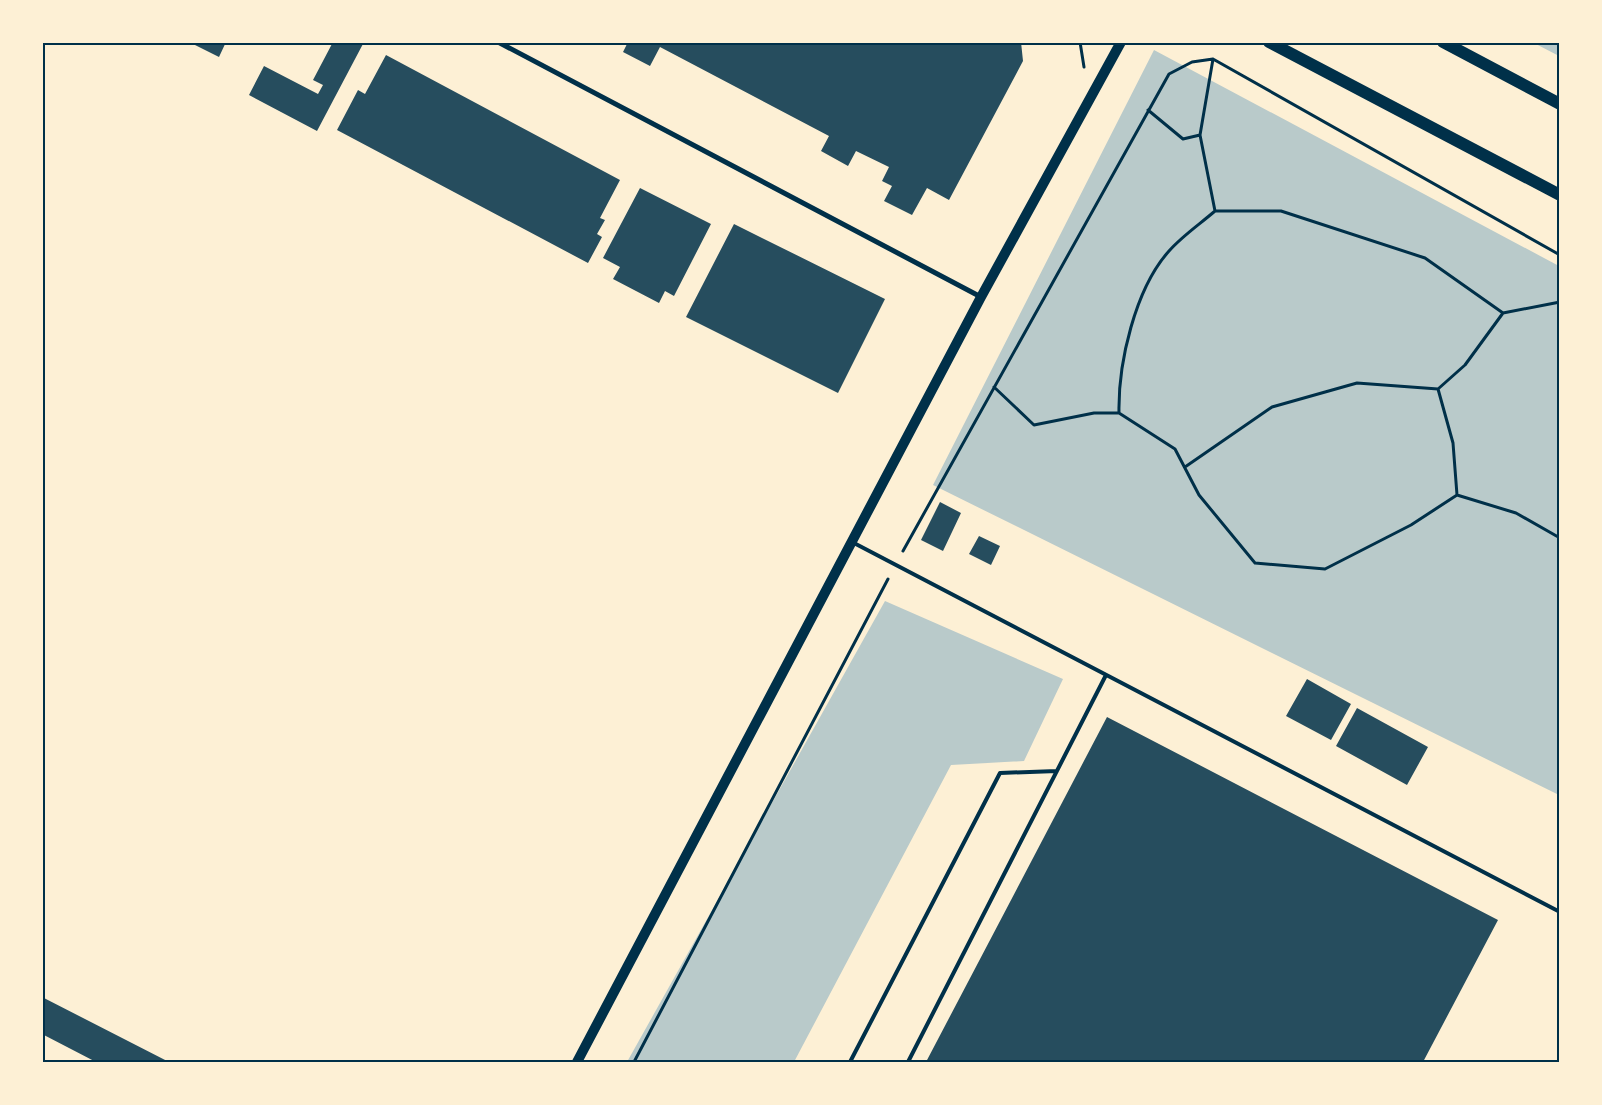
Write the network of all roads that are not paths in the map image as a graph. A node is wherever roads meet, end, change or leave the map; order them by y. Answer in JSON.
{"nodes":[{"id":1,"x":498,"y":42,"type":"edge"},
{"id":2,"x":1121,"y":42,"type":"edge"},
{"id":3,"x":1269,"y":42,"type":"edge"},
{"id":4,"x":1443,"y":42,"type":"edge"},
{"id":5,"x":1560,"y":104,"type":"edge"},
{"id":6,"x":1560,"y":196,"type":"edge"},
{"id":7,"x":981,"y":297,"type":"junction"},
{"id":8,"x":852,"y":542,"type":"junction"},
{"id":9,"x":1106,"y":675,"type":"junction"},
{"id":10,"x":1057,"y":771,"type":"junction"},
{"id":11,"x":1560,"y":912,"type":"edge"},
{"id":12,"x":577,"y":1062,"type":"edge"},
{"id":13,"x":850,"y":1062,"type":"edge"},
{"id":14,"x":908,"y":1062,"type":"edge"}],
"edges":[{"from":1,"to":7,"type":"street"},
{"from":2,"to":7,"type":"main road"},
{"from":3,"to":6,"type":"main road"},
{"from":4,"to":5,"type":"main road"},
{"from":7,"to":8,"type":"main road"},
{"from":8,"to":9,"type":"lane"},
{"from":8,"to":12,"type":"main road"},
{"from":9,"to":10,"type":"lane"},
{"from":9,"to":11,"type":"lane"},
{"from":10,"to":13,"type":"lane"},
{"from":10,"to":14,"type":"lane"}]}
